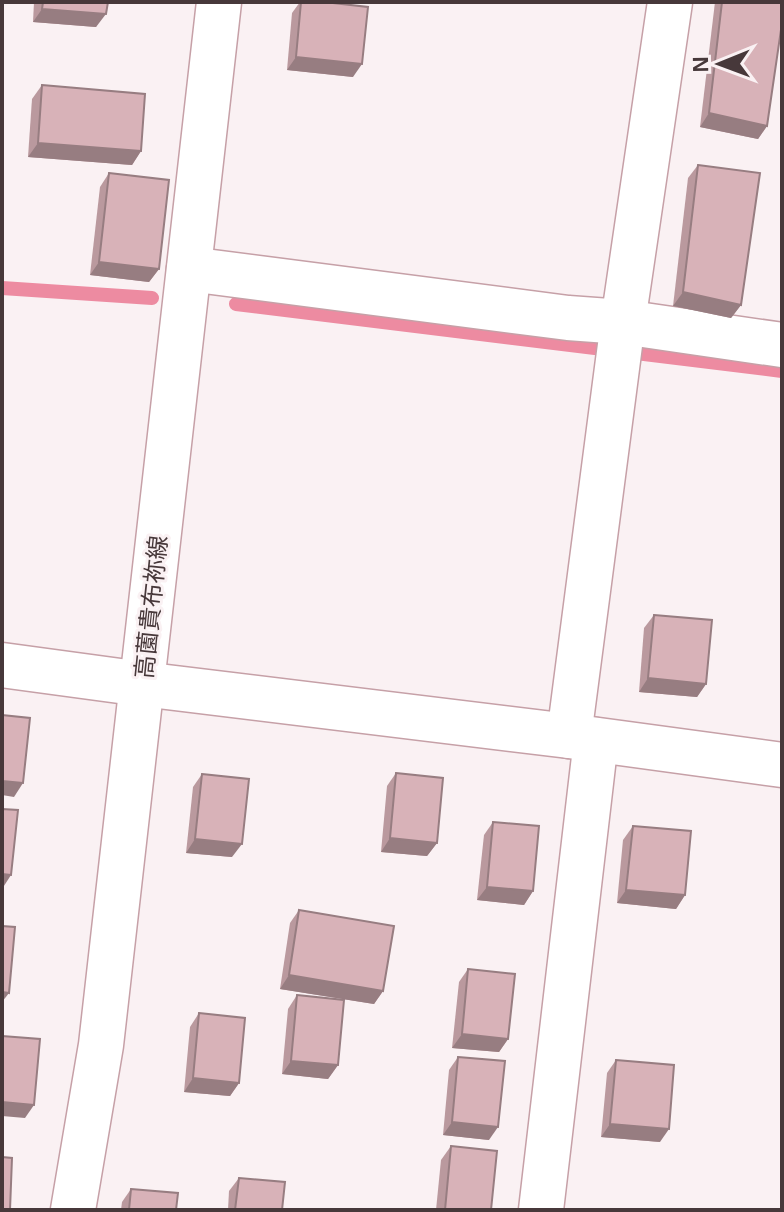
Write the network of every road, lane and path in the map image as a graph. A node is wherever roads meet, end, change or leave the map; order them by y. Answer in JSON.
{"nodes":[{"id":1,"x":219,"y":2,"type":"edge"},
{"id":2,"x":670,"y":2,"type":"edge"},
{"id":3,"x":189,"y":269,"type":"junction"},
{"id":4,"x":622,"y":337,"type":"junction"},
{"id":5,"x":782,"y":345,"type":"edge"},
{"id":6,"x":2,"y":665,"type":"edge"},
{"id":7,"x":142,"y":684,"type":"junction"},
{"id":8,"x":583,"y":738,"type":"junction"},
{"id":9,"x":782,"y":765,"type":"edge"},
{"id":10,"x":73,"y":1210,"type":"edge"},
{"id":11,"x":541,"y":1210,"type":"edge"}],
"edges":[{"from":1,"to":3,"type":"street","name":"高薗貴布祢線"},
{"from":2,"to":4,"type":"street"},
{"from":3,"to":4,"type":"street"},
{"from":3,"to":7,"type":"street","name":"高薗貴布祢線"},
{"from":4,"to":5,"type":"street"},
{"from":4,"to":8,"type":"street"},
{"from":6,"to":7,"type":"street"},
{"from":7,"to":8,"type":"street"},
{"from":7,"to":10,"type":"street","name":"高薗貴布祢線"},
{"from":8,"to":9,"type":"street"},
{"from":8,"to":11,"type":"street"}]}
